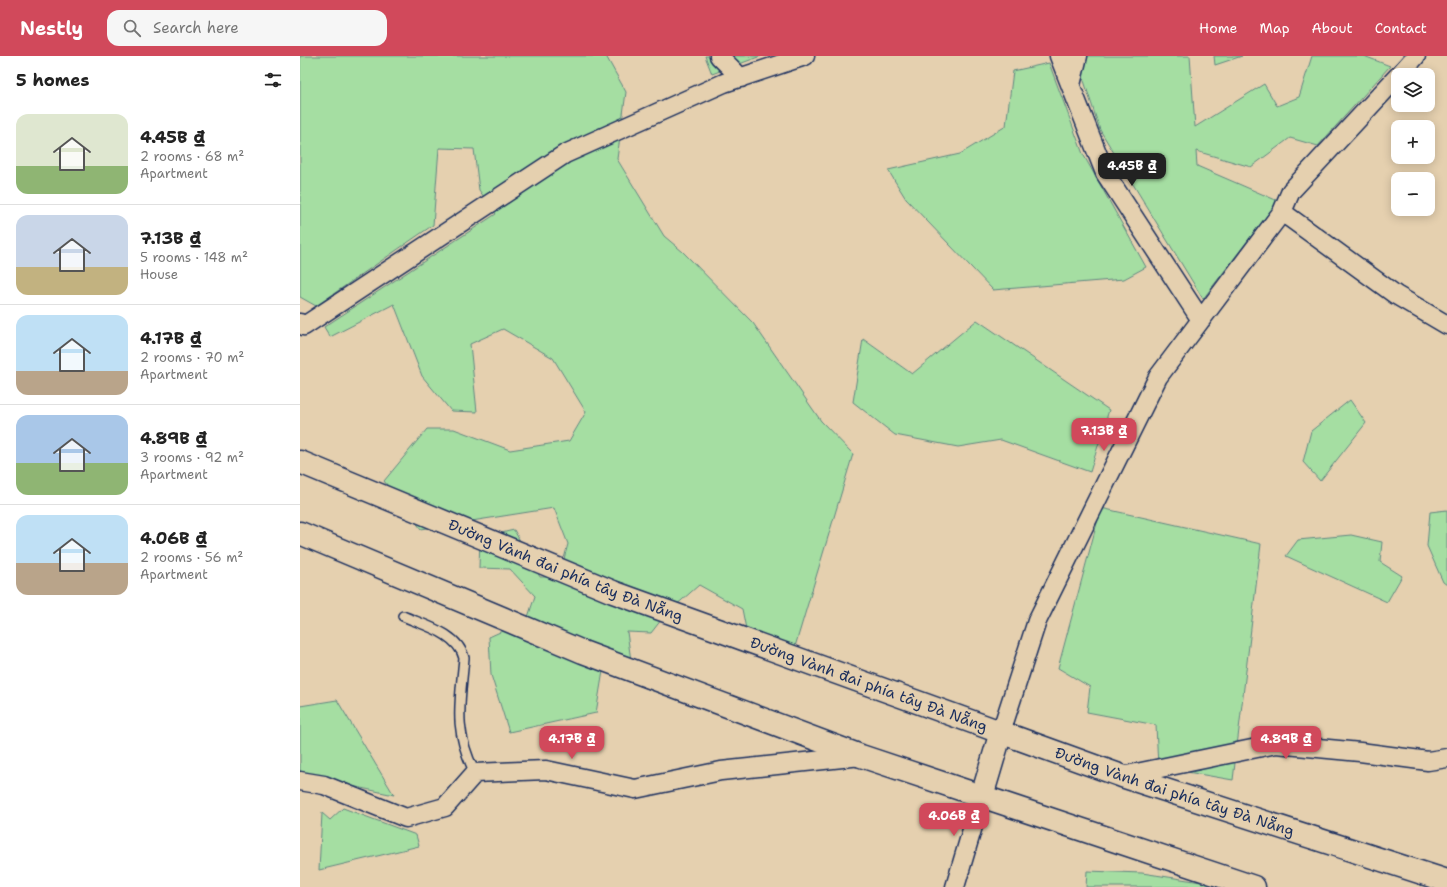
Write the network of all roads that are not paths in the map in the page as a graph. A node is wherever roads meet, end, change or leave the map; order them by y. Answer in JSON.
{"nodes":[{"id":1,"x":719,"y":56,"type":"edge"},
{"id":2,"x":804,"y":56,"type":"edge"},
{"id":3,"x":1059,"y":56,"type":"edge"},
{"id":4,"x":1078,"y":56,"type":"edge"},
{"id":5,"x":1416,"y":56,"type":"edge"},
{"id":6,"x":1405,"y":68,"type":"edge"},
{"id":7,"x":741,"y":78,"type":"junction"},
{"id":8,"x":1391,"y":83,"type":"edge"},
{"id":9,"x":1071,"y":85,"type":"junction"},
{"id":10,"x":1282,"y":212,"type":"junction"},
{"id":11,"x":1201,"y":320,"type":"junction"},
{"id":12,"x":300,"y":323,"type":"edge"},
{"id":13,"x":1447,"y":325,"type":"edge"},
{"id":14,"x":300,"y":462,"type":"edge"},
{"id":15,"x":300,"y":533,"type":"edge"},
{"id":16,"x":403,"y":616,"type":"dead end"},
{"id":17,"x":1002,"y":732,"type":"junction"},
{"id":18,"x":861,"y":756,"type":"junction"},
{"id":19,"x":1447,"y":758,"type":"edge"},
{"id":20,"x":474,"y":773,"type":"junction"},
{"id":21,"x":1122,"y":776,"type":"junction"},
{"id":22,"x":300,"y":780,"type":"edge"},
{"id":23,"x":982,"y":796,"type":"junction"},
{"id":24,"x":1447,"y":881,"type":"edge"},
{"id":25,"x":955,"y":887,"type":"edge"},
{"id":26,"x":1254,"y":887,"type":"edge"}],
"edges":[{"from":1,"to":7,"type":"street"},
{"from":2,"to":7,"type":"street"},
{"from":3,"to":9,"type":"street"},
{"from":4,"to":9,"type":"street"},
{"from":5,"to":6,"type":"street"},
{"from":7,"to":12,"type":"street"},
{"from":8,"to":10,"type":"street"},
{"from":9,"to":11,"type":"street"},
{"from":10,"to":11,"type":"street"},
{"from":10,"to":13,"type":"street"},
{"from":11,"to":17,"type":"street"},
{"from":14,"to":17,"type":"main road","name":"Đường Vành đai phía tây Đà Nẵng"},
{"from":15,"to":18,"type":"main road"},
{"from":16,"to":20,"type":"lane"},
{"from":17,"to":21,"type":"main road","name":"Đường Vành đai phía tây Đà Nẵng"},
{"from":17,"to":23,"type":"main road"},
{"from":18,"to":20,"type":"street"},
{"from":18,"to":23,"type":"main road"},
{"from":19,"to":21,"type":"street"},
{"from":20,"to":22,"type":"street"},
{"from":21,"to":24,"type":"main road","name":"Đường Vành đai phía tây Đà Nẵng"},
{"from":23,"to":25,"type":"street"},
{"from":23,"to":26,"type":"main road"}]}
